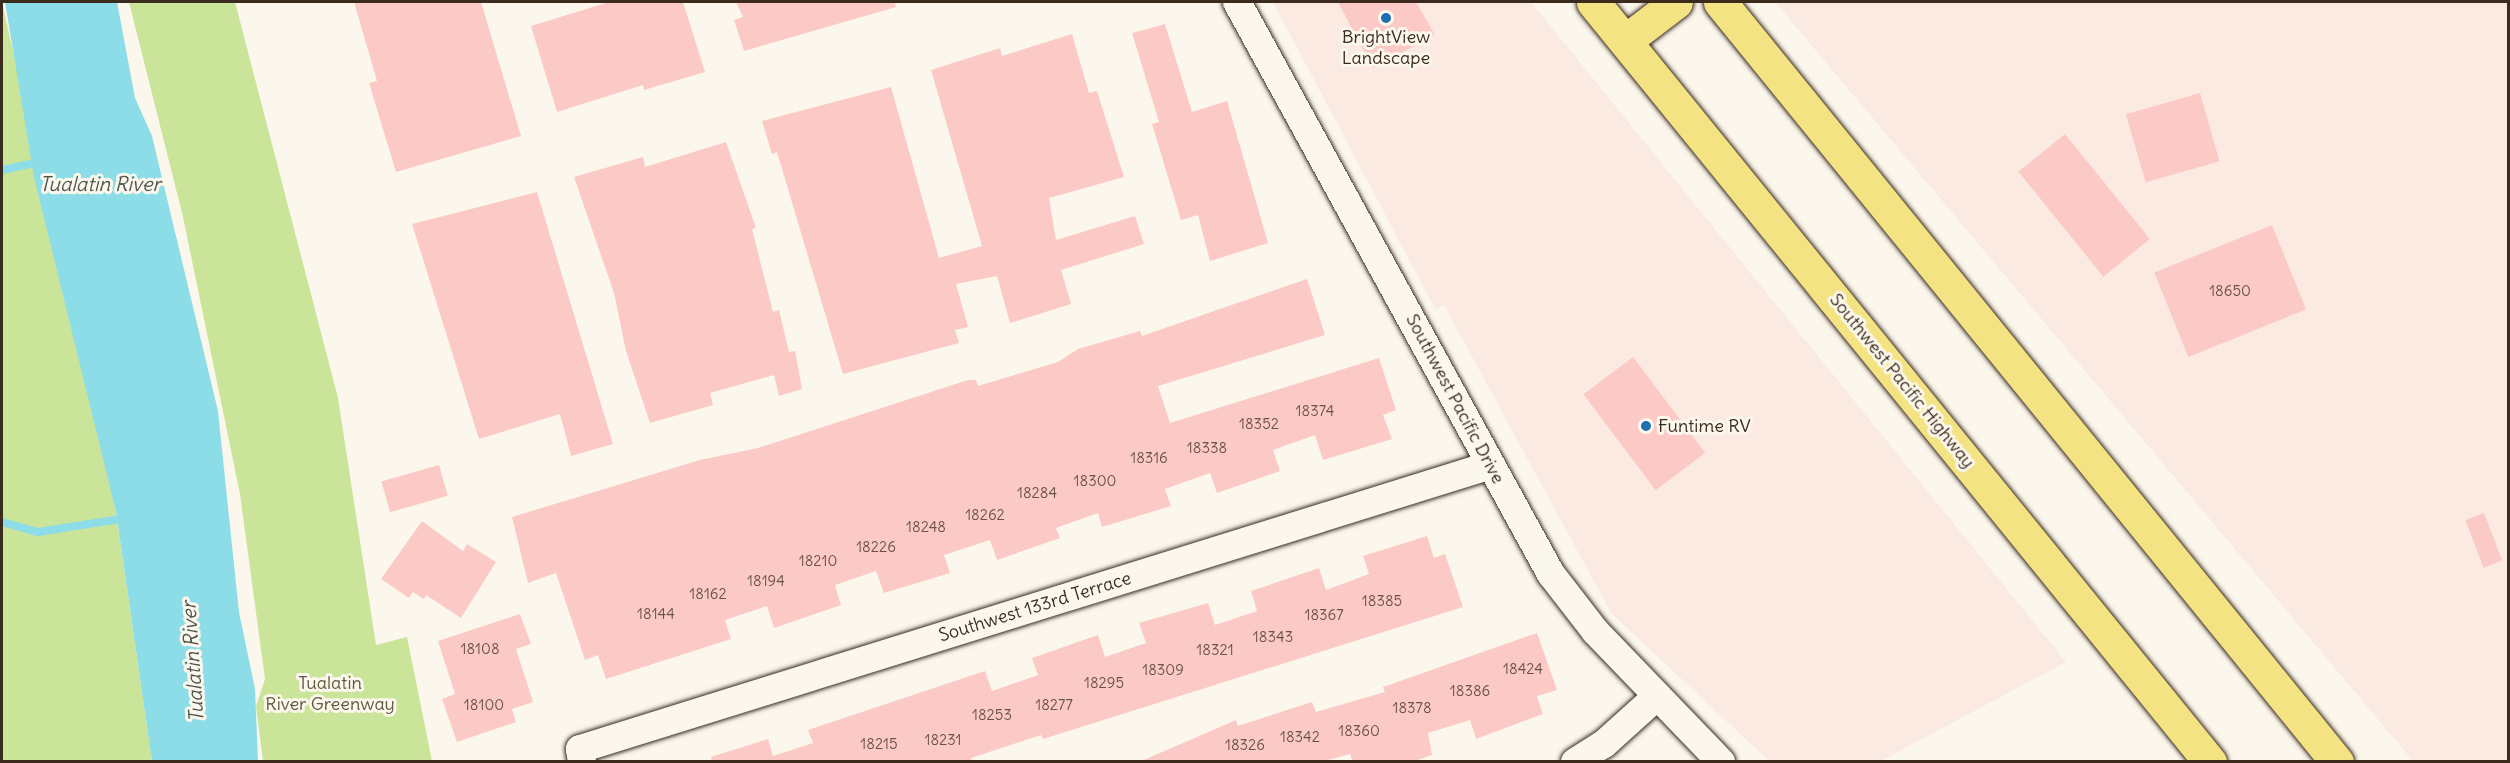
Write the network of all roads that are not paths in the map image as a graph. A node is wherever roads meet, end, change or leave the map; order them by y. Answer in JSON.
{"nodes":[{"id":1,"x":1237,"y":2,"type":"edge"},
{"id":2,"x":1593,"y":2,"type":"edge"},
{"id":3,"x":1676,"y":2,"type":"edge"},
{"id":4,"x":1720,"y":2,"type":"edge"},
{"id":5,"x":1625,"y":41,"type":"junction"},
{"id":6,"x":1491,"y":465,"type":"junction"},
{"id":7,"x":1656,"y":696,"type":"junction"},
{"id":8,"x":581,"y":755,"type":"edge"},
{"id":9,"x":1575,"y":762,"type":"edge"},
{"id":10,"x":1721,"y":762,"type":"edge"},
{"id":11,"x":2210,"y":762,"type":"edge"},
{"id":12,"x":2337,"y":762,"type":"edge"}],
"edges":[{"from":1,"to":6,"type":"street","name":"Southwest Pacific Drive"},
{"from":2,"to":5,"type":"highway","name":"Southwest Pacific Highway"},
{"from":3,"to":5,"type":"highway"},
{"from":4,"to":12,"type":"highway"},
{"from":5,"to":11,"type":"highway","name":"Southwest Pacific Highway"},
{"from":6,"to":7,"type":"street","name":"Southwest Pacific Drive"},
{"from":6,"to":8,"type":"street","name":"Southwest 133rd Terrace"},
{"from":7,"to":9,"type":"street"},
{"from":7,"to":10,"type":"street","name":"Southwest Pacific Drive"}]}
